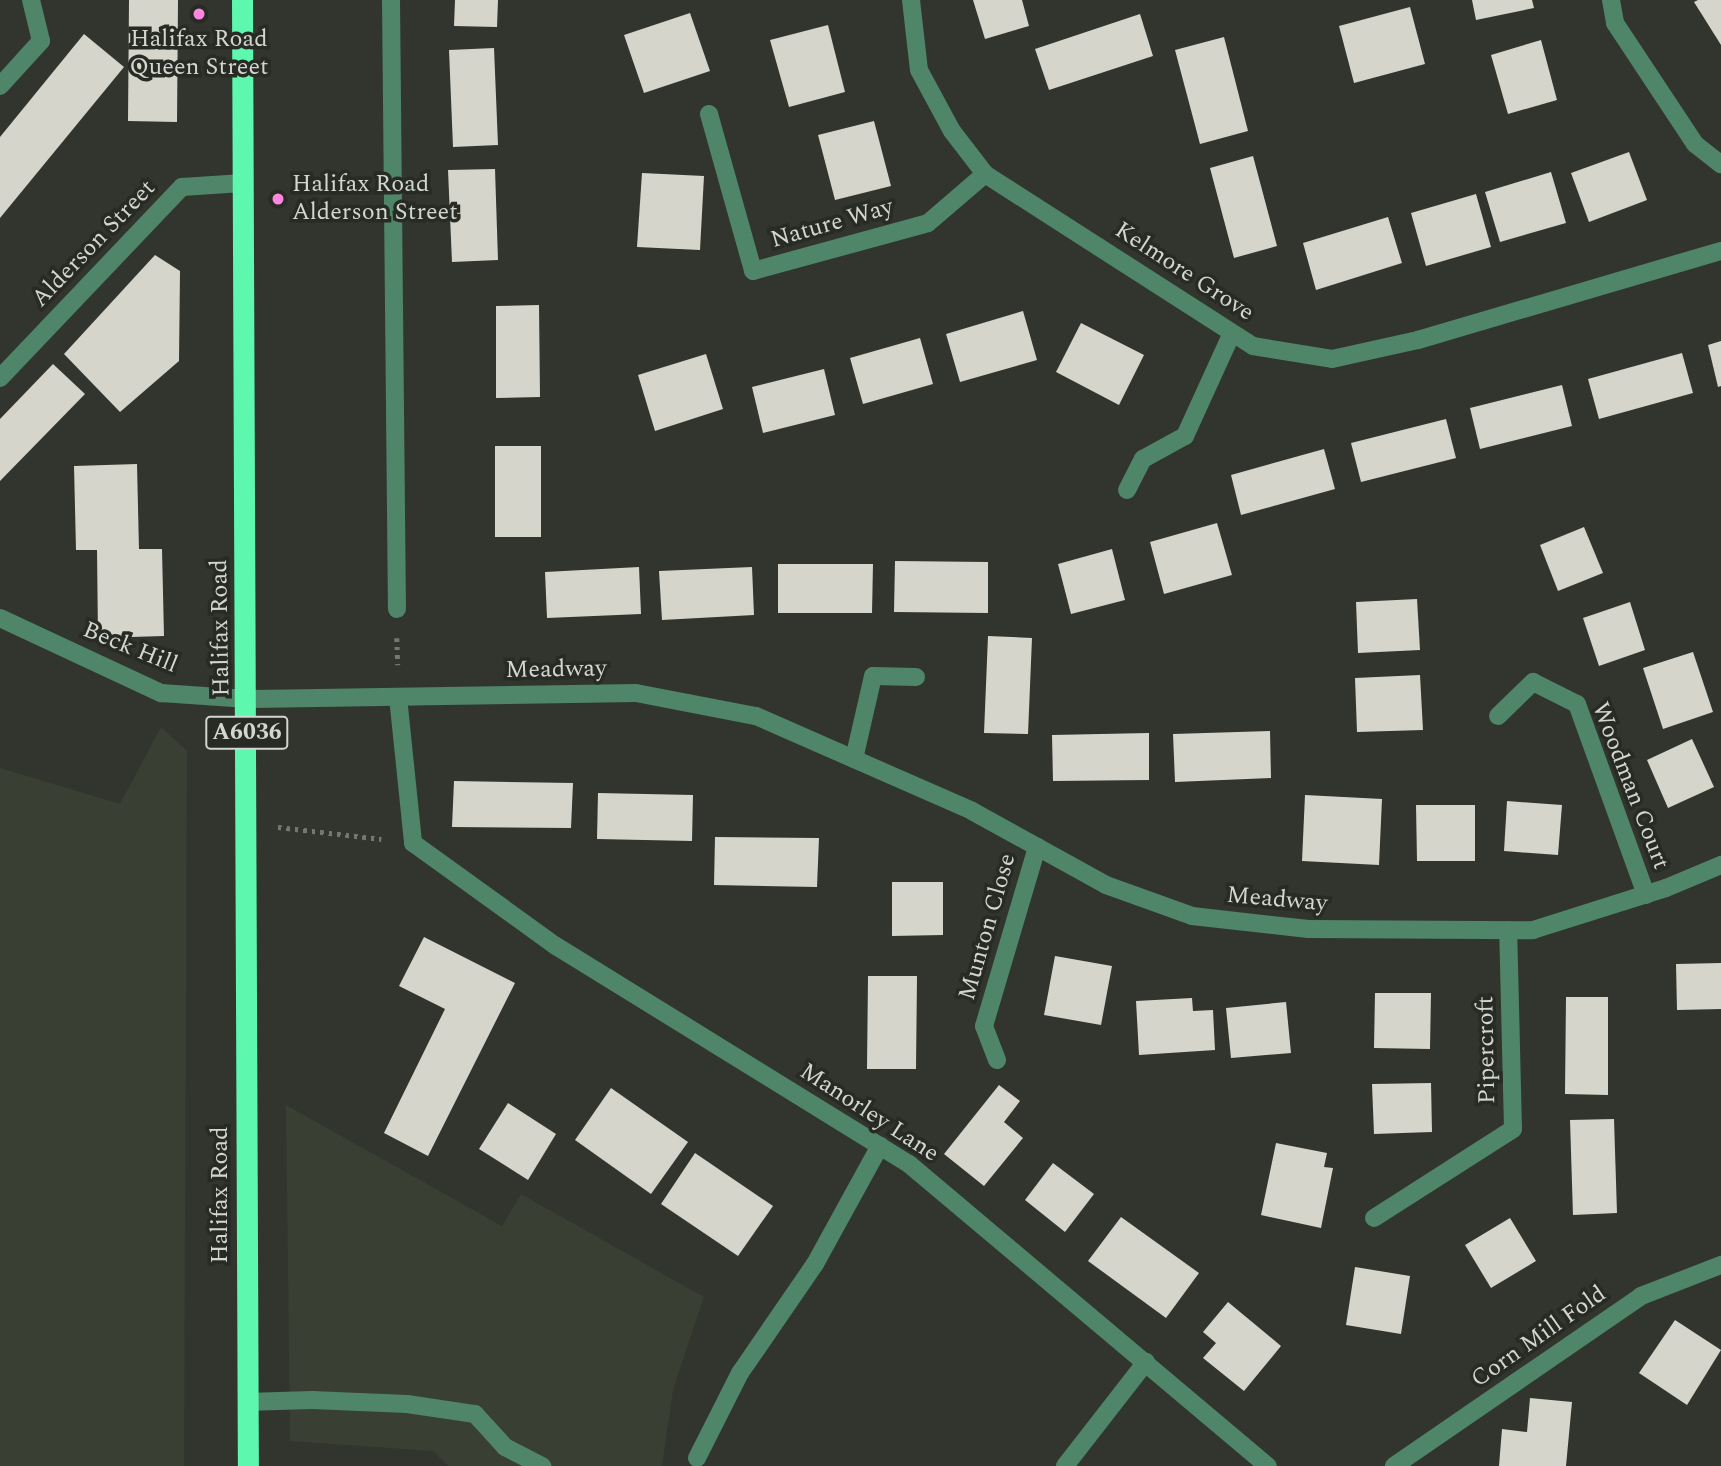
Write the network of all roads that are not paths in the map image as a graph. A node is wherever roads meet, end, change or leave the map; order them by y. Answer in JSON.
{"nodes":[{"id":1,"x":31,"y":0,"type":"edge"},
{"id":2,"x":242,"y":0,"type":"edge"},
{"id":3,"x":391,"y":0,"type":"edge"},
{"id":4,"x":911,"y":0,"type":"edge"},
{"id":5,"x":1611,"y":0,"type":"edge"},
{"id":6,"x":0,"y":86,"type":"edge"},
{"id":7,"x":709,"y":114,"type":"dead end"},
{"id":8,"x":1721,"y":164,"type":"edge"},
{"id":9,"x":985,"y":174,"type":"junction"},
{"id":10,"x":243,"y":183,"type":"junction"},
{"id":11,"x":1721,"y":251,"type":"edge"},
{"id":12,"x":1232,"y":333,"type":"junction"},
{"id":13,"x":0,"y":378,"type":"edge"},
{"id":14,"x":1127,"y":490,"type":"dead end"},
{"id":15,"x":397,"y":609,"type":"road end"},
{"id":16,"x":0,"y":618,"type":"edge"},
{"id":17,"x":916,"y":677,"type":"dead end"},
{"id":18,"x":398,"y":697,"type":"junction"},
{"id":19,"x":248,"y":699,"type":"junction"},
{"id":20,"x":1498,"y":716,"type":"dead end"},
{"id":21,"x":854,"y":759,"type":"junction"},
{"id":22,"x":1037,"y":847,"type":"junction"},
{"id":23,"x":1721,"y":865,"type":"edge"},
{"id":24,"x":1646,"y":895,"type":"junction"},
{"id":25,"x":1508,"y":930,"type":"junction"},
{"id":26,"x":998,"y":1060,"type":"dead end"},
{"id":27,"x":880,"y":1146,"type":"junction"},
{"id":28,"x":1374,"y":1217,"type":"dead end"},
{"id":29,"x":1721,"y":1265,"type":"edge"},
{"id":30,"x":1146,"y":1362,"type":"junction"},
{"id":31,"x":248,"y":1402,"type":"junction"},
{"id":32,"x":697,"y":1458,"type":"dead end"},
{"id":33,"x":248,"y":1466,"type":"edge"},
{"id":34,"x":542,"y":1466,"type":"edge"},
{"id":35,"x":1065,"y":1466,"type":"edge"},
{"id":36,"x":1268,"y":1466,"type":"edge"},
{"id":37,"x":1394,"y":1466,"type":"edge"}],
"edges":[{"from":1,"to":6,"type":"street"},
{"from":2,"to":10,"type":"highway","name":"Halifax Road","number":"A6036"},
{"from":3,"to":15,"type":"street"},
{"from":4,"to":9,"type":"street","name":"Kelmore Grove"},
{"from":5,"to":8,"type":"street"},
{"from":7,"to":9,"type":"street","name":"Nature Way"},
{"from":9,"to":12,"type":"street","name":"Kelmore Grove"},
{"from":10,"to":13,"type":"street","name":"Alderson Street"},
{"from":10,"to":19,"type":"highway","name":"Halifax Road","number":"A6036"},
{"from":11,"to":12,"type":"street","name":"Kelmore Grove"},
{"from":12,"to":14,"type":"street"},
{"from":16,"to":19,"type":"street","name":"Beck Hill"},
{"from":17,"to":21,"type":"street"},
{"from":18,"to":19,"type":"street","name":"Meadway"},
{"from":18,"to":21,"type":"street","name":"Meadway"},
{"from":18,"to":27,"type":"street","name":"Manorley Lane"},
{"from":19,"to":31,"type":"highway","name":"Halifax Road","number":"A6036"},
{"from":20,"to":24,"type":"street","name":"Woodman Court"},
{"from":21,"to":22,"type":"street","name":"Meadway"},
{"from":22,"to":25,"type":"street","name":"Meadway"},
{"from":22,"to":26,"type":"street","name":"Munton Close"},
{"from":23,"to":24,"type":"street","name":"Meadway"},
{"from":24,"to":25,"type":"street","name":"Meadway"},
{"from":25,"to":28,"type":"street","name":"Pipercroft"},
{"from":27,"to":30,"type":"street","name":"Manorley Lane"},
{"from":27,"to":32,"type":"street"},
{"from":29,"to":37,"type":"street","name":"Corn Mill Fold"},
{"from":30,"to":35,"type":"street"},
{"from":30,"to":36,"type":"street","name":"Manorley Lane"},
{"from":31,"to":33,"type":"highway","name":"Halifax Road","number":"A6036"},
{"from":31,"to":34,"type":"street"}]}
